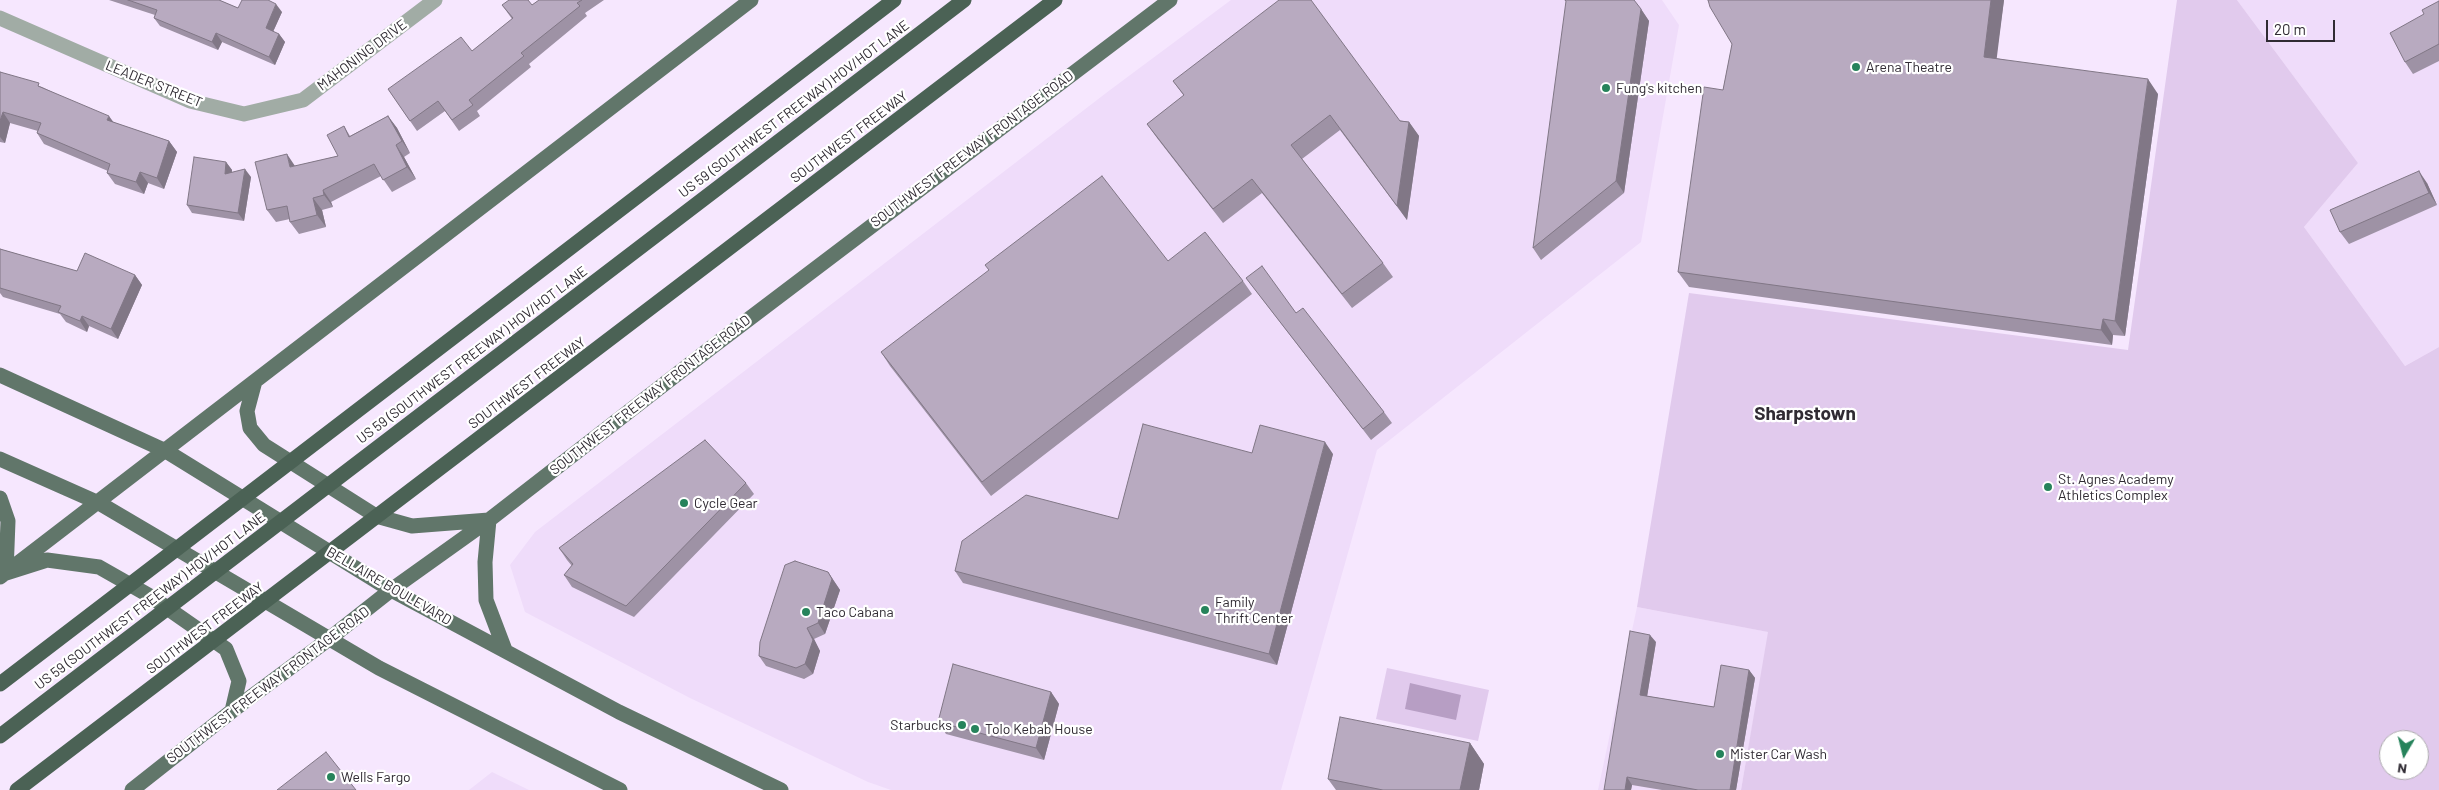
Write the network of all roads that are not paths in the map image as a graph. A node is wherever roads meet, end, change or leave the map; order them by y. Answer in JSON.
{"nodes":[{"id":1,"x":435,"y":0,"type":"edge"},
{"id":2,"x":751,"y":0,"type":"edge"},
{"id":3,"x":894,"y":0,"type":"edge"},
{"id":4,"x":964,"y":0,"type":"edge"},
{"id":5,"x":1055,"y":0,"type":"edge"},
{"id":6,"x":1170,"y":0,"type":"edge"},
{"id":7,"x":0,"y":18,"type":"edge"},
{"id":8,"x":313,"y":93,"type":"joint"},
{"id":9,"x":0,"y":375,"type":"edge"},
{"id":10,"x":256,"y":381,"type":"junction"},
{"id":11,"x":166,"y":451,"type":"junction"},
{"id":12,"x":0,"y":459,"type":"edge"},
{"id":13,"x":0,"y":498,"type":"edge"},
{"id":14,"x":99,"y":503,"type":"junction"},
{"id":15,"x":489,"y":520,"type":"junction"},
{"id":16,"x":3,"y":575,"type":"edge"},
{"id":17,"x":391,"y":590,"type":"junction"},
{"id":18,"x":329,"y":639,"type":"junction"},
{"id":19,"x":505,"y":650,"type":"junction"},
{"id":20,"x":0,"y":684,"type":"edge"},
{"id":21,"x":232,"y":711,"type":"junction"},
{"id":22,"x":0,"y":736,"type":"edge"},
{"id":23,"x":17,"y":790,"type":"edge"},
{"id":24,"x":132,"y":790,"type":"edge"},
{"id":25,"x":620,"y":790,"type":"edge"},
{"id":26,"x":782,"y":790,"type":"edge"}],
"edges":[{"from":1,"to":8,"type":"street","name":"MAHONING DRIVE"},
{"from":2,"to":10,"type":"main road"},
{"from":3,"to":20,"type":"highway"},
{"from":4,"to":22,"type":"highway","name":"US 59 (SOUTHWEST FREEWAY) HOV/HOT LANE"},
{"from":5,"to":23,"type":"highway","name":"SOUTHWEST FREEWAY"},
{"from":6,"to":15,"type":"main road","name":"SOUTHWEST FREEWAY FRONTAGE ROAD"},
{"from":7,"to":8,"type":"street","name":"LEADER STREET"},
{"from":9,"to":11,"type":"main road","name":"BELLAIRE BOULEVARD"},
{"from":10,"to":11,"type":"main road"},
{"from":10,"to":15,"type":"main road"},
{"from":11,"to":14,"type":"main road"},
{"from":11,"to":17,"type":"main road","name":"BELLAIRE BOULEVARD"},
{"from":12,"to":14,"type":"main road"},
{"from":13,"to":16,"type":"main road"},
{"from":14,"to":16,"type":"main road"},
{"from":14,"to":18,"type":"main road"},
{"from":15,"to":17,"type":"main road","name":"SOUTHWEST FREEWAY FRONTAGE ROAD"},
{"from":15,"to":19,"type":"main road"},
{"from":16,"to":21,"type":"main road"},
{"from":17,"to":18,"type":"main road","name":"SOUTHWEST FREEWAY FRONTAGE ROAD"},
{"from":17,"to":19,"type":"main road","name":"BELLAIRE BOULEVARD"},
{"from":18,"to":21,"type":"main road","name":"SOUTHWEST FREEWAY FRONTAGE ROAD"},
{"from":18,"to":25,"type":"main road"},
{"from":19,"to":26,"type":"main road","name":"BELLAIRE BOULEVARD"},
{"from":21,"to":24,"type":"main road","name":"SOUTHWEST FREEWAY FRONTAGE ROAD"}]}
